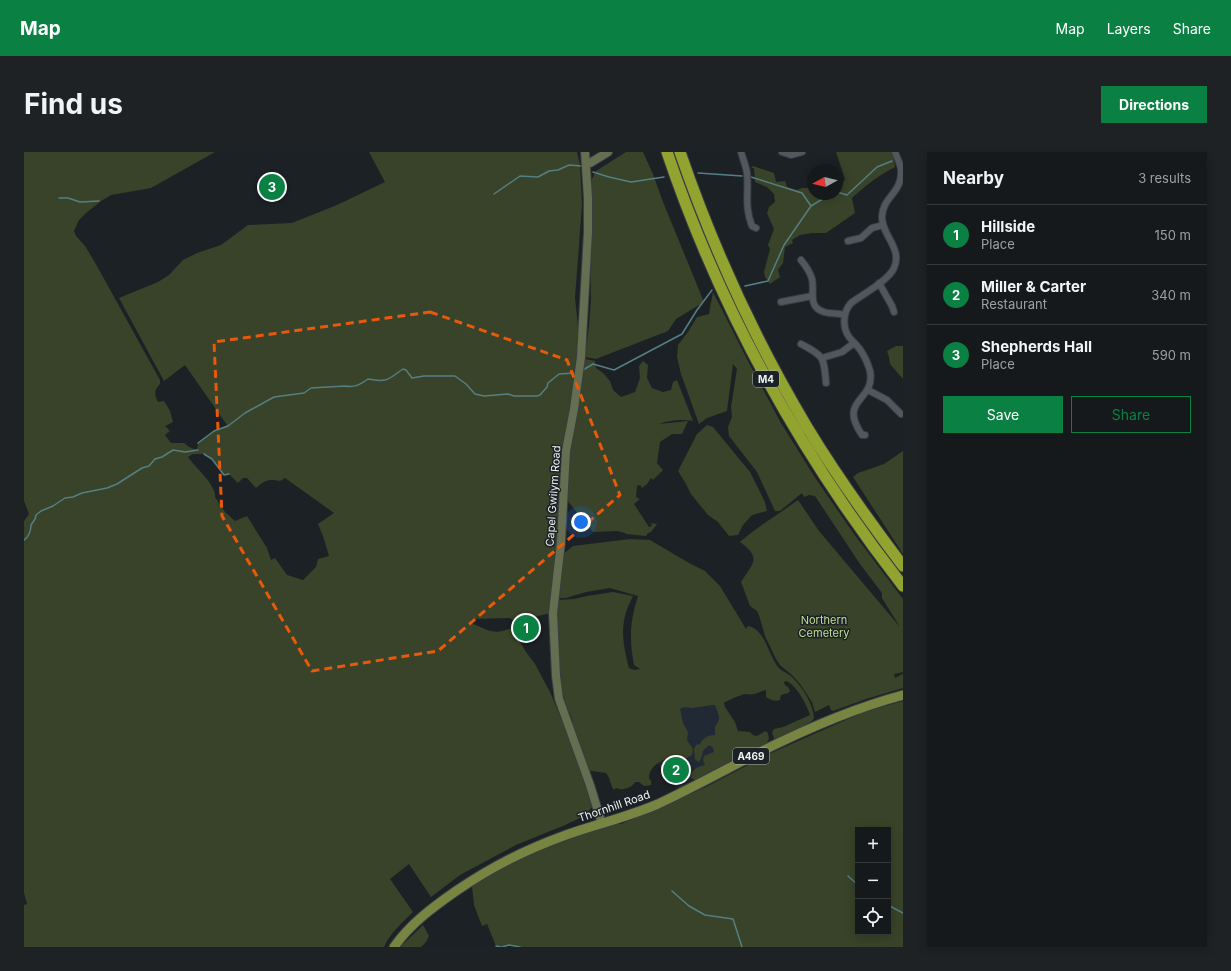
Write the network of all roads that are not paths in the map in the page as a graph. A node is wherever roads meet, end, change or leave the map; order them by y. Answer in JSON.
{"nodes":[{"id":1,"x":585,"y":152,"type":"edge"},
{"id":2,"x":608,"y":152,"type":"edge"},
{"id":3,"x":667,"y":152,"type":"edge"},
{"id":4,"x":680,"y":152,"type":"edge"},
{"id":5,"x":741,"y":152,"type":"edge"},
{"id":6,"x":782,"y":152,"type":"edge"},
{"id":7,"x":802,"y":152,"type":"edge"},
{"id":8,"x":895,"y":152,"type":"edge"},
{"id":9,"x":586,"y":163,"type":"junction"},
{"id":10,"x":883,"y":225,"type":"junction"},
{"id":11,"x":756,"y":228,"type":"dead end"},
{"id":12,"x":848,"y":241,"type":"dead end"},
{"id":13,"x":801,"y":260,"type":"dead end"},
{"id":14,"x":879,"y":283,"type":"junction"},
{"id":15,"x":812,"y":296,"type":"junction"},
{"id":16,"x":781,"y":302,"type":"dead end"},
{"id":17,"x":894,"y":312,"type":"dead end"},
{"id":18,"x":845,"y":315,"type":"junction"},
{"id":19,"x":854,"y":343,"type":"junction"},
{"id":20,"x":801,"y":344,"type":"dead end"},
{"id":21,"x":822,"y":358,"type":"junction"},
{"id":22,"x":826,"y":383,"type":"dead end"},
{"id":23,"x":868,"y":390,"type":"junction"},
{"id":24,"x":902,"y":414,"type":"dead end"},
{"id":25,"x":865,"y":436,"type":"dead end"},
{"id":26,"x":903,"y":566,"type":"edge"},
{"id":27,"x":903,"y":586,"type":"edge"},
{"id":28,"x":903,"y":695,"type":"edge"},
{"id":29,"x":602,"y":824,"type":"junction"},
{"id":30,"x":394,"y":947,"type":"edge"}],
"edges":[{"from":1,"to":9,"type":"street","name":"Capel Gwilym Road"},
{"from":2,"to":9,"type":"street"},
{"from":3,"to":27,"type":"highway","number":"M4"},
{"from":4,"to":26,"type":"highway","number":"M4"},
{"from":5,"to":11,"type":"street"},
{"from":6,"to":7,"type":"street"},
{"from":8,"to":10,"type":"street"},
{"from":9,"to":29,"type":"street","name":"Capel Gwilym Road"},
{"from":10,"to":12,"type":"street"},
{"from":10,"to":14,"type":"street"},
{"from":13,"to":15,"type":"street"},
{"from":14,"to":17,"type":"street"},
{"from":14,"to":18,"type":"street"},
{"from":15,"to":16,"type":"street"},
{"from":15,"to":18,"type":"street"},
{"from":18,"to":19,"type":"street"},
{"from":19,"to":21,"type":"street"},
{"from":19,"to":23,"type":"street"},
{"from":20,"to":21,"type":"street"},
{"from":21,"to":22,"type":"street"},
{"from":23,"to":24,"type":"street"},
{"from":23,"to":25,"type":"street"},
{"from":28,"to":29,"type":"main road","name":"Thornhill Road","number":"A469"},
{"from":29,"to":30,"type":"main road","name":"Thornhill Road","number":"A469"}]}
